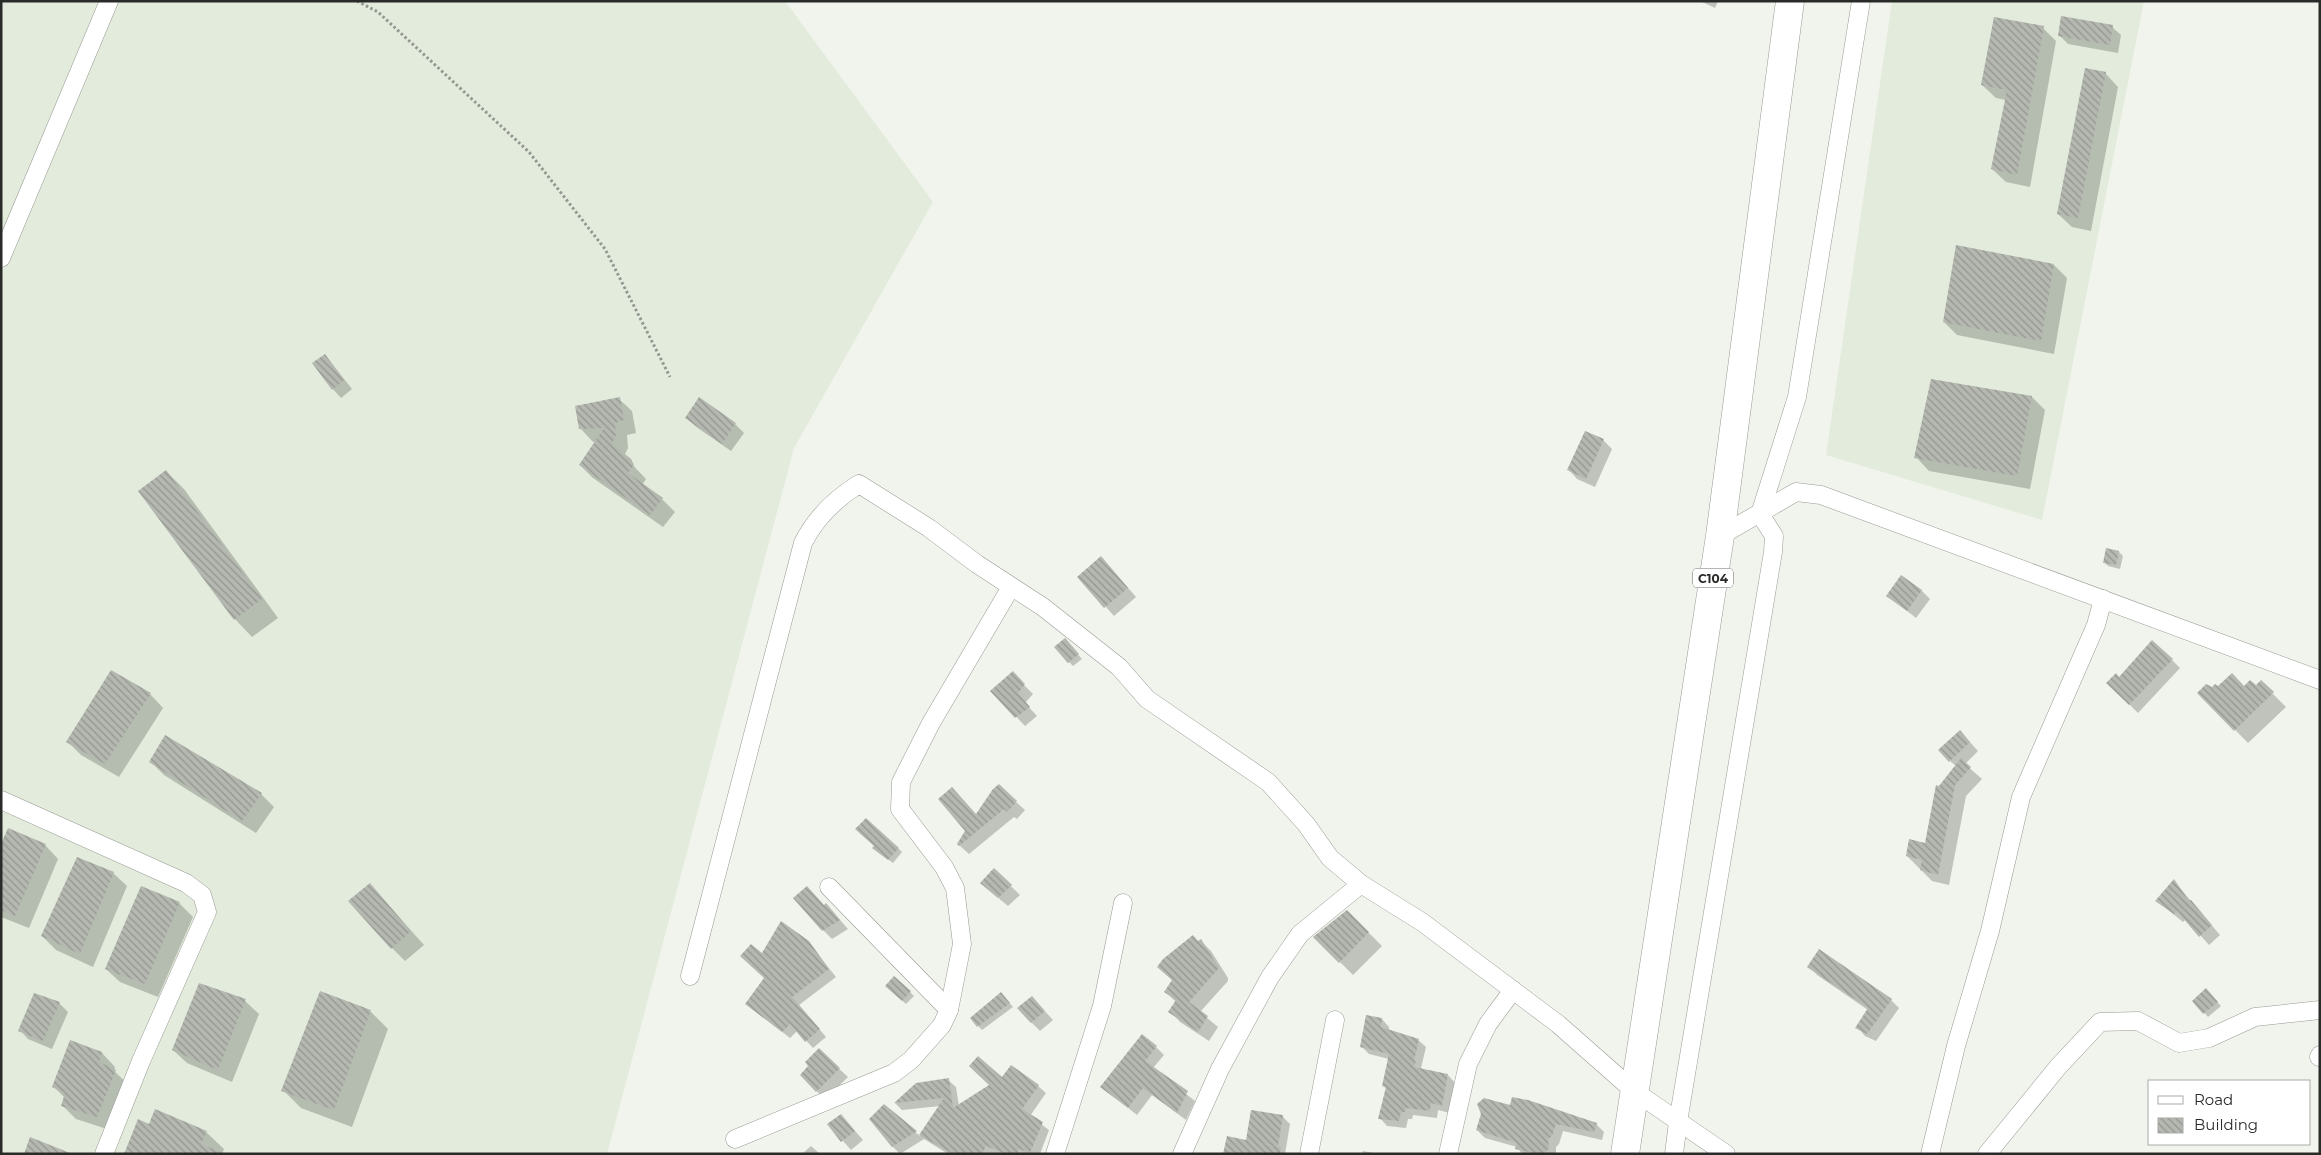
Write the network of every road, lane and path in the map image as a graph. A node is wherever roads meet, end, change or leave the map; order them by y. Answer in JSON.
{"nodes":[{"id":1,"x":109,"y":1,"type":"edge"},
{"id":2,"x":357,"y":1,"type":"edge"},
{"id":3,"x":1790,"y":1,"type":"edge"},
{"id":4,"x":1861,"y":1,"type":"edge"},
{"id":5,"x":1,"y":258,"type":"edge"},
{"id":6,"x":670,"y":377,"type":"dead end"},
{"id":7,"x":1760,"y":514,"type":"junction"},
{"id":8,"x":1720,"y":536,"type":"junction"},
{"id":9,"x":1011,"y":587,"type":"junction"},
{"id":10,"x":2103,"y":598,"type":"junction"},
{"id":11,"x":2320,"y":680,"type":"edge"},
{"id":12,"x":1,"y":800,"type":"edge"},
{"id":13,"x":1361,"y":884,"type":"junction"},
{"id":14,"x":829,"y":887,"type":"dead end"},
{"id":15,"x":1123,"y":902,"type":"dead end"},
{"id":16,"x":690,"y":976,"type":"dead end"},
{"id":17,"x":1513,"y":990,"type":"junction"},
{"id":18,"x":949,"y":1010,"type":"junction"},
{"id":19,"x":2320,"y":1010,"type":"edge"},
{"id":20,"x":1335,"y":1020,"type":"dead end"},
{"id":21,"x":1634,"y":1091,"type":"junction"},
{"id":22,"x":1678,"y":1122,"type":"junction"},
{"id":23,"x":734,"y":1139,"type":"dead end"},
{"id":24,"x":104,"y":1154,"type":"edge"},
{"id":25,"x":1055,"y":1154,"type":"edge"},
{"id":26,"x":1182,"y":1154,"type":"edge"},
{"id":27,"x":1309,"y":1154,"type":"edge"},
{"id":28,"x":1448,"y":1154,"type":"edge"},
{"id":29,"x":1625,"y":1154,"type":"edge"},
{"id":30,"x":1674,"y":1154,"type":"edge"},
{"id":31,"x":1726,"y":1154,"type":"edge"},
{"id":32,"x":1930,"y":1154,"type":"edge"},
{"id":33,"x":1987,"y":1154,"type":"edge"}],
"edges":[{"from":1,"to":5,"type":"street"},
{"from":2,"to":6,"type":"path"},
{"from":3,"to":8,"type":"highway","number":"C104"},
{"from":4,"to":7,"type":"street"},
{"from":7,"to":8,"type":"street"},
{"from":7,"to":10,"type":"street"},
{"from":7,"to":22,"type":"street"},
{"from":8,"to":21,"type":"highway","number":"C104"},
{"from":9,"to":13,"type":"street"},
{"from":9,"to":16,"type":"street"},
{"from":9,"to":18,"type":"street"},
{"from":10,"to":11,"type":"street"},
{"from":10,"to":32,"type":"street"},
{"from":12,"to":24,"type":"street"},
{"from":13,"to":17,"type":"street"},
{"from":13,"to":26,"type":"street"},
{"from":14,"to":18,"type":"street"},
{"from":15,"to":25,"type":"street"},
{"from":17,"to":21,"type":"street"},
{"from":17,"to":28,"type":"street"},
{"from":18,"to":23,"type":"street"},
{"from":19,"to":33,"type":"street"},
{"from":20,"to":27,"type":"street"},
{"from":21,"to":22,"type":"street"},
{"from":21,"to":29,"type":"highway","number":"C104"},
{"from":22,"to":30,"type":"street"},
{"from":22,"to":31,"type":"street"}]}
